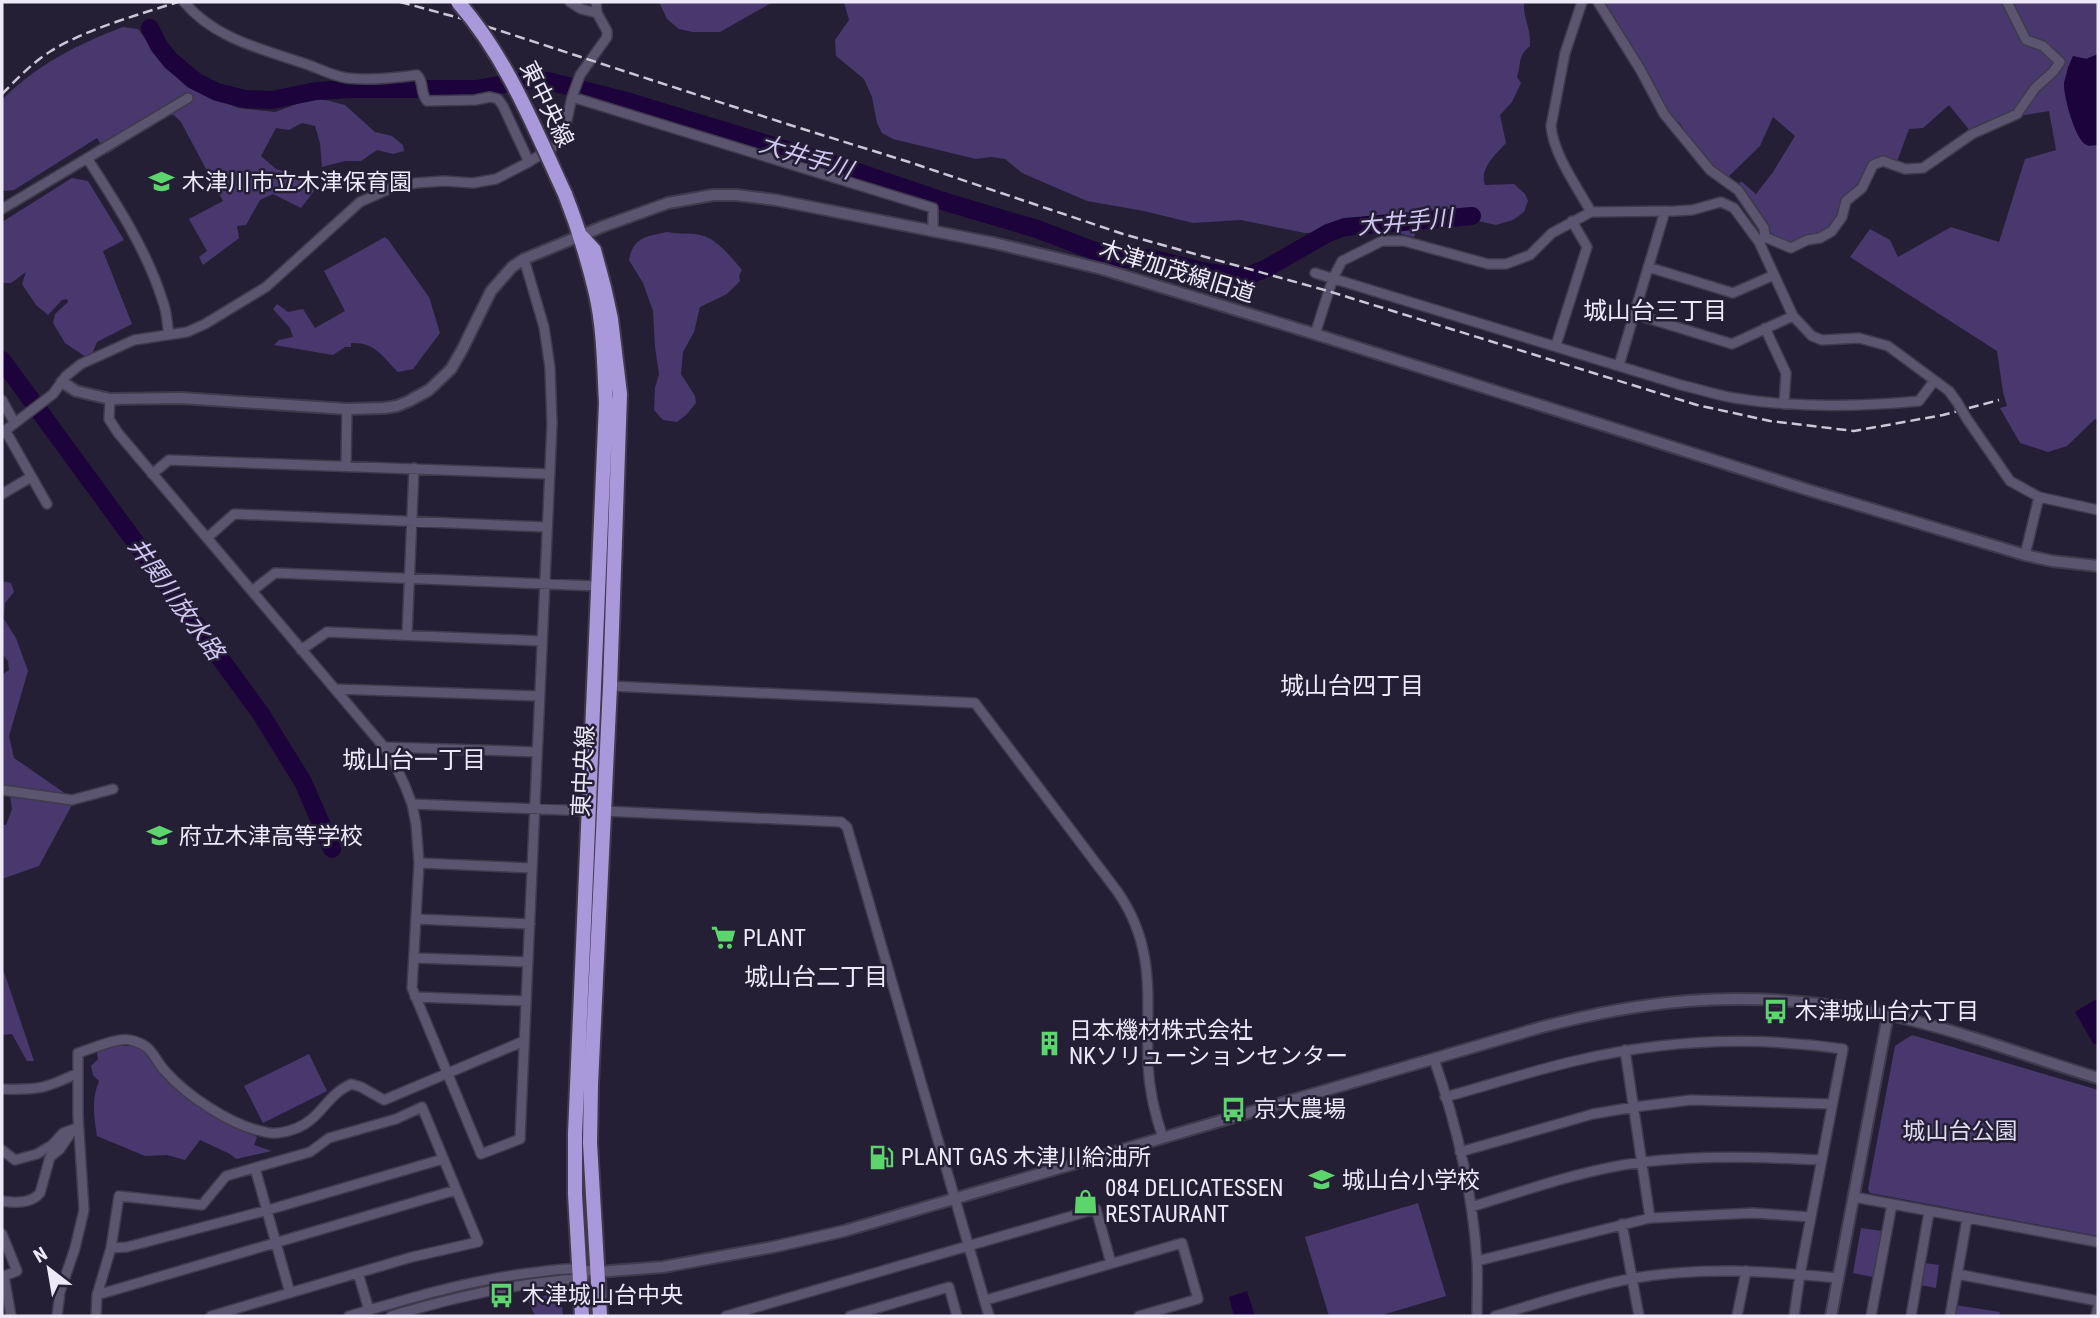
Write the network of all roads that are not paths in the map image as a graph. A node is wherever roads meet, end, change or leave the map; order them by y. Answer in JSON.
{"nodes":[{"id":1,"x":184,"y":2,"type":"edge"},
{"id":2,"x":458,"y":2,"type":"edge"},
{"id":3,"x":570,"y":2,"type":"edge"},
{"id":4,"x":596,"y":2,"type":"edge"},
{"id":5,"x":1582,"y":2,"type":"edge"},
{"id":6,"x":1598,"y":2,"type":"edge"},
{"id":7,"x":2007,"y":2,"type":"edge"},
{"id":8,"x":597,"y":13,"type":"junction"},
{"id":9,"x":572,"y":97,"type":"junction"},
{"id":10,"x":188,"y":98,"type":"dead end"},
{"id":11,"x":87,"y":158,"type":"junction"},
{"id":12,"x":529,"y":162,"type":"junction"},
{"id":13,"x":2,"y":209,"type":"edge"},
{"id":14,"x":1665,"y":211,"type":"junction"},
{"id":15,"x":1591,"y":212,"type":"junction"},
{"id":16,"x":1572,"y":221,"type":"junction"},
{"id":17,"x":933,"y":231,"type":"junction"},
{"id":18,"x":581,"y":235,"type":"junction"},
{"id":19,"x":1762,"y":240,"type":"junction"},
{"id":20,"x":524,"y":259,"type":"junction"},
{"id":21,"x":1648,"y":267,"type":"junction"},
{"id":22,"x":1315,"y":273,"type":"dead end"},
{"id":23,"x":1774,"y":275,"type":"junction"},
{"id":24,"x":1333,"y":278,"type":"junction"},
{"id":25,"x":1634,"y":314,"type":"junction"},
{"id":26,"x":1793,"y":316,"type":"junction"},
{"id":27,"x":1765,"y":328,"type":"junction"},
{"id":28,"x":1315,"y":334,"type":"junction"},
{"id":29,"x":169,"y":335,"type":"junction"},
{"id":30,"x":1556,"y":345,"type":"junction"},
{"id":31,"x":1619,"y":365,"type":"junction"},
{"id":32,"x":1934,"y":381,"type":"junction"},
{"id":33,"x":62,"y":382,"type":"junction"},
{"id":34,"x":110,"y":399,"type":"junction"},
{"id":35,"x":2,"y":400,"type":"edge"},
{"id":36,"x":1784,"y":404,"type":"junction"},
{"id":37,"x":346,"y":409,"type":"junction"},
{"id":38,"x":18,"y":419,"type":"junction"},
{"id":39,"x":3,"y":431,"type":"edge"},
{"id":40,"x":346,"y":466,"type":"junction"},
{"id":41,"x":414,"y":468,"type":"junction"},
{"id":42,"x":152,"y":474,"type":"junction"},
{"id":43,"x":550,"y":474,"type":"junction"},
{"id":44,"x":31,"y":477,"type":"junction"},
{"id":45,"x":2,"y":494,"type":"edge"},
{"id":46,"x":2039,"y":497,"type":"junction"},
{"id":47,"x":47,"y":503,"type":"dead end"},
{"id":48,"x":2098,"y":510,"type":"edge"},
{"id":49,"x":412,"y":522,"type":"junction"},
{"id":50,"x":547,"y":527,"type":"junction"},
{"id":51,"x":207,"y":538,"type":"junction"},
{"id":52,"x":2025,"y":555,"type":"junction"},
{"id":53,"x":2098,"y":566,"type":"edge"},
{"id":54,"x":409,"y":579,"type":"junction"},
{"id":55,"x":544,"y":582,"type":"junction"},
{"id":56,"x":597,"y":586,"type":"junction"},
{"id":57,"x":252,"y":591,"type":"junction"},
{"id":58,"x":407,"y":635,"type":"junction"},
{"id":59,"x":542,"y":640,"type":"junction"},
{"id":60,"x":301,"y":650,"type":"junction"},
{"id":61,"x":610,"y":686,"type":"junction"},
{"id":62,"x":335,"y":689,"type":"junction"},
{"id":63,"x":539,"y":696,"type":"junction"},
{"id":64,"x":384,"y":747,"type":"junction"},
{"id":65,"x":537,"y":752,"type":"junction"},
{"id":66,"x":113,"y":789,"type":"dead end"},
{"id":67,"x":2,"y":790,"type":"edge"},
{"id":68,"x":412,"y":804,"type":"junction"},
{"id":69,"x":534,"y":808,"type":"junction"},
{"id":70,"x":588,"y":811,"type":"junction"},
{"id":71,"x":603,"y":811,"type":"junction"},
{"id":72,"x":419,"y":863,"type":"junction"},
{"id":73,"x":532,"y":868,"type":"junction"},
{"id":74,"x":416,"y":919,"type":"junction"},
{"id":75,"x":530,"y":924,"type":"junction"},
{"id":76,"x":414,"y":958,"type":"junction"},
{"id":77,"x":528,"y":962,"type":"junction"},
{"id":78,"x":415,"y":997,"type":"junction"},
{"id":79,"x":526,"y":1001,"type":"junction"},
{"id":80,"x":1888,"y":1015,"type":"junction"},
{"id":81,"x":524,"y":1041,"type":"junction"},
{"id":82,"x":1625,"y":1051,"type":"junction"},
{"id":83,"x":1434,"y":1059,"type":"junction"},
{"id":84,"x":78,"y":1073,"type":"junction"},
{"id":85,"x":446,"y":1073,"type":"junction"},
{"id":86,"x":2098,"y":1078,"type":"edge"},
{"id":87,"x":2,"y":1089,"type":"edge"},
{"id":88,"x":1446,"y":1097,"type":"junction"},
{"id":89,"x":1832,"y":1104,"type":"junction"},
{"id":90,"x":1634,"y":1107,"type":"junction"},
{"id":91,"x":75,"y":1129,"type":"junction"},
{"id":92,"x":1163,"y":1138,"type":"junction"},
{"id":93,"x":2,"y":1150,"type":"edge"},
{"id":94,"x":1460,"y":1152,"type":"junction"},
{"id":95,"x":443,"y":1159,"type":"junction"},
{"id":96,"x":1821,"y":1160,"type":"junction"},
{"id":97,"x":1642,"y":1162,"type":"junction"},
{"id":98,"x":256,"y":1168,"type":"junction"},
{"id":99,"x":456,"y":1190,"type":"junction"},
{"id":100,"x":1854,"y":1197,"type":"junction"},
{"id":101,"x":957,"y":1199,"type":"junction"},
{"id":102,"x":2,"y":1201,"type":"edge"},
{"id":103,"x":1892,"y":1204,"type":"junction"},
{"id":104,"x":1471,"y":1207,"type":"junction"},
{"id":105,"x":268,"y":1210,"type":"junction"},
{"id":106,"x":1929,"y":1212,"type":"junction"},
{"id":107,"x":1811,"y":1217,"type":"junction"},
{"id":108,"x":1650,"y":1218,"type":"junction"},
{"id":109,"x":1967,"y":1219,"type":"junction"},
{"id":110,"x":1622,"y":1224,"type":"junction"},
{"id":111,"x":2,"y":1234,"type":"edge"},
{"id":112,"x":2098,"y":1242,"type":"edge"},
{"id":113,"x":277,"y":1243,"type":"junction"},
{"id":114,"x":970,"y":1246,"type":"junction"},
{"id":115,"x":111,"y":1248,"type":"junction"},
{"id":116,"x":1477,"y":1261,"type":"junction"},
{"id":117,"x":1111,"y":1263,"type":"junction"},
{"id":118,"x":1746,"y":1271,"type":"junction"},
{"id":119,"x":597,"y":1272,"type":"junction"},
{"id":120,"x":358,"y":1273,"type":"junction"},
{"id":121,"x":578,"y":1273,"type":"junction"},
{"id":122,"x":1800,"y":1274,"type":"junction"},
{"id":123,"x":1957,"y":1274,"type":"junction"},
{"id":124,"x":1838,"y":1278,"type":"junction"},
{"id":125,"x":1632,"y":1279,"type":"junction"},
{"id":126,"x":290,"y":1293,"type":"junction"},
{"id":127,"x":97,"y":1295,"type":"junction"},
{"id":128,"x":986,"y":1300,"type":"junction"},
{"id":129,"x":2098,"y":1301,"type":"edge"},
{"id":130,"x":5,"y":1307,"type":"edge"},
{"id":131,"x":2098,"y":1307,"type":"edge"},
{"id":132,"x":369,"y":1310,"type":"junction"},
{"id":133,"x":11,"y":1316,"type":"edge"},
{"id":134,"x":57,"y":1316,"type":"edge"},
{"id":135,"x":96,"y":1316,"type":"edge"},
{"id":136,"x":211,"y":1316,"type":"edge"},
{"id":137,"x":349,"y":1316,"type":"edge"},
{"id":138,"x":391,"y":1316,"type":"edge"},
{"id":139,"x":582,"y":1316,"type":"edge"},
{"id":140,"x":600,"y":1316,"type":"edge"},
{"id":141,"x":726,"y":1316,"type":"edge"},
{"id":142,"x":850,"y":1316,"type":"edge"},
{"id":143,"x":957,"y":1316,"type":"edge"},
{"id":144,"x":989,"y":1316,"type":"edge"},
{"id":145,"x":1139,"y":1316,"type":"edge"},
{"id":146,"x":1477,"y":1316,"type":"edge"},
{"id":147,"x":1495,"y":1316,"type":"edge"},
{"id":148,"x":1639,"y":1316,"type":"edge"},
{"id":149,"x":1737,"y":1316,"type":"edge"},
{"id":150,"x":1794,"y":1316,"type":"edge"},
{"id":151,"x":1831,"y":1316,"type":"edge"},
{"id":152,"x":1871,"y":1316,"type":"edge"},
{"id":153,"x":1911,"y":1316,"type":"edge"},
{"id":154,"x":1950,"y":1316,"type":"edge"},
{"id":155,"x":2096,"y":1316,"type":"edge"}],
"edges":[{"from":1,"to":12,"type":"street"},
{"from":2,"to":18,"type":"highway","name":"東中央線","bridge":true},
{"from":3,"to":8,"type":"street"},
{"from":4,"to":8,"type":"street"},
{"from":5,"to":15,"type":"street"},
{"from":6,"to":19,"type":"street"},
{"from":7,"to":19,"type":"street"},
{"from":8,"to":9,"type":"street"},
{"from":9,"to":12,"type":"street"},
{"from":9,"to":17,"type":"street"},
{"from":10,"to":11,"type":"street"},
{"from":11,"to":13,"type":"street"},
{"from":11,"to":29,"type":"street"},
{"from":12,"to":29,"type":"street"},
{"from":14,"to":15,"type":"street"},
{"from":14,"to":19,"type":"street"},
{"from":14,"to":21,"type":"street"},
{"from":15,"to":16,"type":"street"},
{"from":16,"to":24,"type":"street"},
{"from":16,"to":30,"type":"street"},
{"from":17,"to":18,"type":"street","name":"木津加茂線旧道"},
{"from":17,"to":28,"type":"street","name":"木津加茂線旧道"},
{"from":18,"to":20,"type":"street","name":"木津加茂線旧道"},
{"from":18,"to":56,"type":"highway","name":"東中央線"},
{"from":18,"to":61,"type":"highway","name":"東中央線"},
{"from":19,"to":23,"type":"street"},
{"from":20,"to":37,"type":"street","name":"木津加茂線旧道"},
{"from":20,"to":43,"type":"street"},
{"from":21,"to":23,"type":"street"},
{"from":21,"to":25,"type":"street"},
{"from":22,"to":24,"type":"street"},
{"from":23,"to":26,"type":"street"},
{"from":24,"to":28,"type":"street"},
{"from":24,"to":30,"type":"street"},
{"from":25,"to":27,"type":"street"},
{"from":25,"to":31,"type":"street"},
{"from":26,"to":27,"type":"street"},
{"from":26,"to":32,"type":"street"},
{"from":27,"to":36,"type":"street"},
{"from":28,"to":52,"type":"street","name":"木津加茂線旧道"},
{"from":29,"to":33,"type":"street"},
{"from":30,"to":31,"type":"street"},
{"from":31,"to":36,"type":"street"},
{"from":32,"to":36,"type":"street"},
{"from":32,"to":46,"type":"street","bridge":true},
{"from":33,"to":34,"type":"street","name":"木津加茂線旧道"},
{"from":33,"to":38,"type":"street"},
{"from":34,"to":37,"type":"street","name":"木津加茂線旧道"},
{"from":34,"to":42,"type":"street"},
{"from":35,"to":38,"type":"street"},
{"from":37,"to":40,"type":"street"},
{"from":38,"to":39,"type":"street"},
{"from":39,"to":44,"type":"street"},
{"from":40,"to":41,"type":"street"},
{"from":40,"to":42,"type":"street"},
{"from":41,"to":43,"type":"street"},
{"from":41,"to":49,"type":"street"},
{"from":42,"to":51,"type":"street"},
{"from":43,"to":50,"type":"street"},
{"from":44,"to":45,"type":"street"},
{"from":44,"to":47,"type":"street"},
{"from":46,"to":48,"type":"street"},
{"from":46,"to":52,"type":"street"},
{"from":49,"to":50,"type":"street"},
{"from":49,"to":51,"type":"street"},
{"from":49,"to":54,"type":"street"},
{"from":50,"to":55,"type":"street"},
{"from":51,"to":57,"type":"street"},
{"from":52,"to":53,"type":"street","name":"木津加茂線旧道"},
{"from":54,"to":55,"type":"street"},
{"from":54,"to":57,"type":"street"},
{"from":54,"to":58,"type":"street"},
{"from":55,"to":56,"type":"street"},
{"from":55,"to":59,"type":"street"},
{"from":56,"to":70,"type":"highway","name":"東中央線"},
{"from":57,"to":60,"type":"street"},
{"from":58,"to":59,"type":"street"},
{"from":58,"to":60,"type":"street"},
{"from":59,"to":63,"type":"street"},
{"from":60,"to":62,"type":"street"},
{"from":61,"to":71,"type":"highway","name":"東中央線"},
{"from":61,"to":92,"type":"street"},
{"from":62,"to":63,"type":"street"},
{"from":62,"to":64,"type":"street"},
{"from":63,"to":65,"type":"street"},
{"from":64,"to":65,"type":"street"},
{"from":64,"to":68,"type":"street"},
{"from":65,"to":69,"type":"street"},
{"from":66,"to":67,"type":"street"},
{"from":68,"to":69,"type":"street"},
{"from":68,"to":72,"type":"street"},
{"from":69,"to":70,"type":"street"},
{"from":69,"to":73,"type":"street"},
{"from":70,"to":121,"type":"highway","name":"東中央線"},
{"from":71,"to":101,"type":"street"},
{"from":71,"to":119,"type":"highway","name":"東中央線"},
{"from":72,"to":73,"type":"street"},
{"from":72,"to":74,"type":"street"},
{"from":73,"to":75,"type":"street"},
{"from":74,"to":75,"type":"street"},
{"from":74,"to":76,"type":"street"},
{"from":75,"to":77,"type":"street"},
{"from":76,"to":77,"type":"street"},
{"from":76,"to":78,"type":"street"},
{"from":77,"to":79,"type":"street"},
{"from":78,"to":79,"type":"street"},
{"from":78,"to":85,"type":"street"},
{"from":79,"to":81,"type":"street"},
{"from":80,"to":83,"type":"street"},
{"from":80,"to":86,"type":"street"},
{"from":80,"to":100,"type":"street"},
{"from":81,"to":85,"type":"street"},
{"from":81,"to":85,"type":"street"},
{"from":82,"to":88,"type":"street"},
{"from":82,"to":89,"type":"street"},
{"from":82,"to":90,"type":"street"},
{"from":83,"to":88,"type":"street"},
{"from":83,"to":92,"type":"street"},
{"from":84,"to":85,"type":"street"},
{"from":84,"to":87,"type":"street"},
{"from":84,"to":91,"type":"street"},
{"from":88,"to":94,"type":"street"},
{"from":89,"to":90,"type":"street"},
{"from":89,"to":96,"type":"street"},
{"from":90,"to":94,"type":"street"},
{"from":90,"to":97,"type":"street"},
{"from":91,"to":93,"type":"street"},
{"from":91,"to":102,"type":"street"},
{"from":91,"to":134,"type":"street"},
{"from":92,"to":101,"type":"street"},
{"from":94,"to":104,"type":"street"},
{"from":95,"to":98,"type":"street"},
{"from":95,"to":99,"type":"street"},
{"from":95,"to":105,"type":"street"},
{"from":96,"to":97,"type":"street"},
{"from":96,"to":107,"type":"street"},
{"from":97,"to":104,"type":"street"},
{"from":97,"to":108,"type":"street"},
{"from":98,"to":105,"type":"street"},
{"from":98,"to":115,"type":"street"},
{"from":99,"to":113,"type":"street"},
{"from":99,"to":120,"type":"street"},
{"from":100,"to":103,"type":"street"},
{"from":100,"to":124,"type":"street"},
{"from":101,"to":114,"type":"street"},
{"from":101,"to":119,"type":"street"},
{"from":103,"to":106,"type":"street"},
{"from":103,"to":152,"type":"street"},
{"from":104,"to":116,"type":"street"},
{"from":105,"to":113,"type":"street"},
{"from":105,"to":115,"type":"street"},
{"from":106,"to":109,"type":"street"},
{"from":106,"to":153,"type":"street"},
{"from":107,"to":108,"type":"street"},
{"from":107,"to":122,"type":"street"},
{"from":108,"to":110,"type":"street"},
{"from":109,"to":112,"type":"street"},
{"from":109,"to":123,"type":"street"},
{"from":110,"to":116,"type":"street"},
{"from":110,"to":125,"type":"street"},
{"from":111,"to":130,"type":"street"},
{"from":113,"to":126,"type":"street"},
{"from":113,"to":127,"type":"street"},
{"from":114,"to":117,"type":"street"},
{"from":114,"to":128,"type":"street"},
{"from":114,"to":141,"type":"street"},
{"from":115,"to":127,"type":"street"},
{"from":116,"to":146,"type":"street"},
{"from":117,"to":128,"type":"street"},
{"from":117,"to":145,"type":"street"},
{"from":118,"to":122,"type":"street"},
{"from":118,"to":125,"type":"street"},
{"from":118,"to":149,"type":"street"},
{"from":119,"to":121,"type":"street"},
{"from":119,"to":140,"type":"highway","name":"東中央線"},
{"from":120,"to":126,"type":"street"},
{"from":120,"to":132,"type":"street"},
{"from":121,"to":132,"type":"street"},
{"from":121,"to":138,"type":"street"},
{"from":121,"to":139,"type":"highway","name":"東中央線"},
{"from":122,"to":124,"type":"street"},
{"from":122,"to":150,"type":"street"},
{"from":123,"to":129,"type":"street"},
{"from":123,"to":154,"type":"street"},
{"from":124,"to":151,"type":"street"},
{"from":125,"to":147,"type":"street"},
{"from":125,"to":148,"type":"street"},
{"from":126,"to":136,"type":"street"},
{"from":127,"to":135,"type":"street"},
{"from":128,"to":144,"type":"street"},
{"from":130,"to":133,"type":"street"},
{"from":131,"to":155,"type":"street"},
{"from":132,"to":137,"type":"street"},
{"from":142,"to":143,"type":"street"}]}
